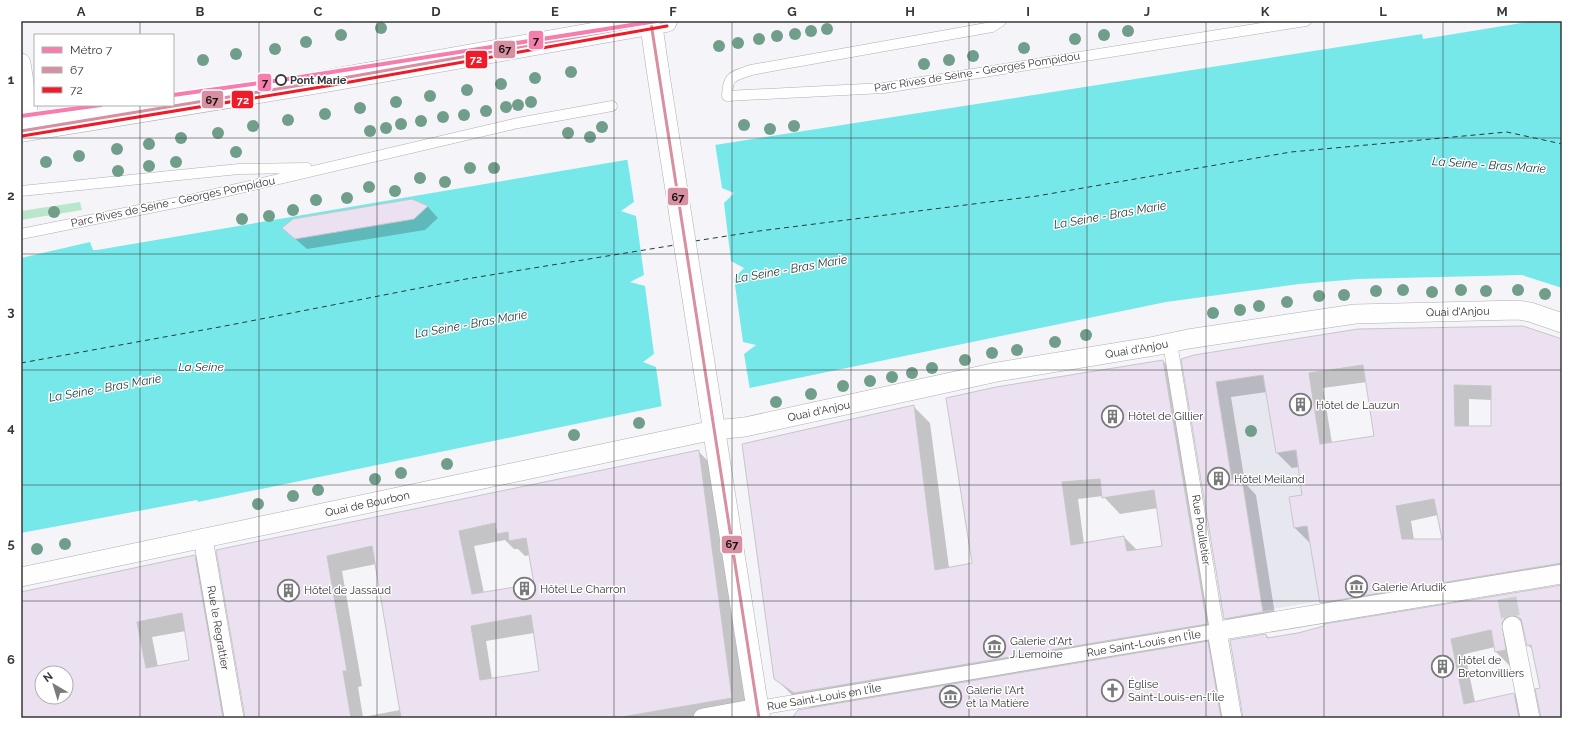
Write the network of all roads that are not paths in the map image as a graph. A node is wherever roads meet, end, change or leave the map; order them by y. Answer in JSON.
{"nodes":[{"id":1,"x":1001,"y":21,"type":"edge"},
{"id":2,"x":1306,"y":21,"type":"edge"},
{"id":3,"x":656,"y":22,"type":"edge"},
{"id":4,"x":1268,"y":24,"type":"edge"},
{"id":5,"x":21,"y":63,"type":"edge"},
{"id":6,"x":612,"y":106,"type":"dead end"},
{"id":7,"x":26,"y":131,"type":"edge"},
{"id":8,"x":325,"y":168,"type":"junction"},
{"id":9,"x":21,"y":192,"type":"edge"},
{"id":10,"x":21,"y":234,"type":"edge"},
{"id":11,"x":1562,"y":323,"type":"edge"},
{"id":12,"x":1170,"y":343,"type":"junction"},
{"id":13,"x":714,"y":430,"type":"junction"},
{"id":14,"x":203,"y":538,"type":"junction"},
{"id":15,"x":1562,"y":574,"type":"edge"},
{"id":16,"x":21,"y":577,"type":"edge"},
{"id":17,"x":1512,"y":626,"type":"tunnel mouth"},
{"id":18,"x":1217,"y":631,"type":"junction"},
{"id":19,"x":758,"y":713,"type":"edge"},
{"id":20,"x":234,"y":718,"type":"edge"},
{"id":21,"x":702,"y":718,"type":"edge"},
{"id":22,"x":1232,"y":718,"type":"edge"},
{"id":23,"x":1530,"y":718,"type":"edge"}],
"edges":[{"from":1,"to":4,"type":"lane","name":"Parc Rives de Seine - Georges Pompidou"},
{"from":2,"to":4,"type":"lane","name":"Parc Rives de Seine - Georges Pompidou"},
{"from":3,"to":7,"type":"street"},
{"from":3,"to":13,"type":"street","bridge":true},
{"from":5,"to":7,"type":"street"},
{"from":6,"to":8,"type":"lane","name":"Parc Rives de Seine - Georges Pompidou"},
{"from":8,"to":9,"type":"lane","name":"Parc Rives de Seine - Georges Pompidou"},
{"from":8,"to":10,"type":"lane","name":"Parc Rives de Seine - Georges Pompidou"},
{"from":11,"to":12,"type":"street","name":"Quai d'Anjou"},
{"from":12,"to":13,"type":"street","name":"Quai d'Anjou"},
{"from":12,"to":18,"type":"street","name":"Rue Poulletier"},
{"from":13,"to":14,"type":"street","name":"Quai de Bourbon"},
{"from":13,"to":19,"type":"street"},
{"from":14,"to":16,"type":"street","name":"Quai de Bourbon"},
{"from":14,"to":20,"type":"street","name":"Rue le Regrattier"},
{"from":15,"to":18,"type":"street","name":"Rue Saint-Louis en l'Île"},
{"from":17,"to":23,"type":"street"},
{"from":18,"to":19,"type":"street","name":"Rue Saint-Louis en l'Île"},
{"from":18,"to":22,"type":"street","name":"Rue Poulletier"},
{"from":19,"to":21,"type":"street","name":"Rue Saint-Louis en l'Île"}]}
